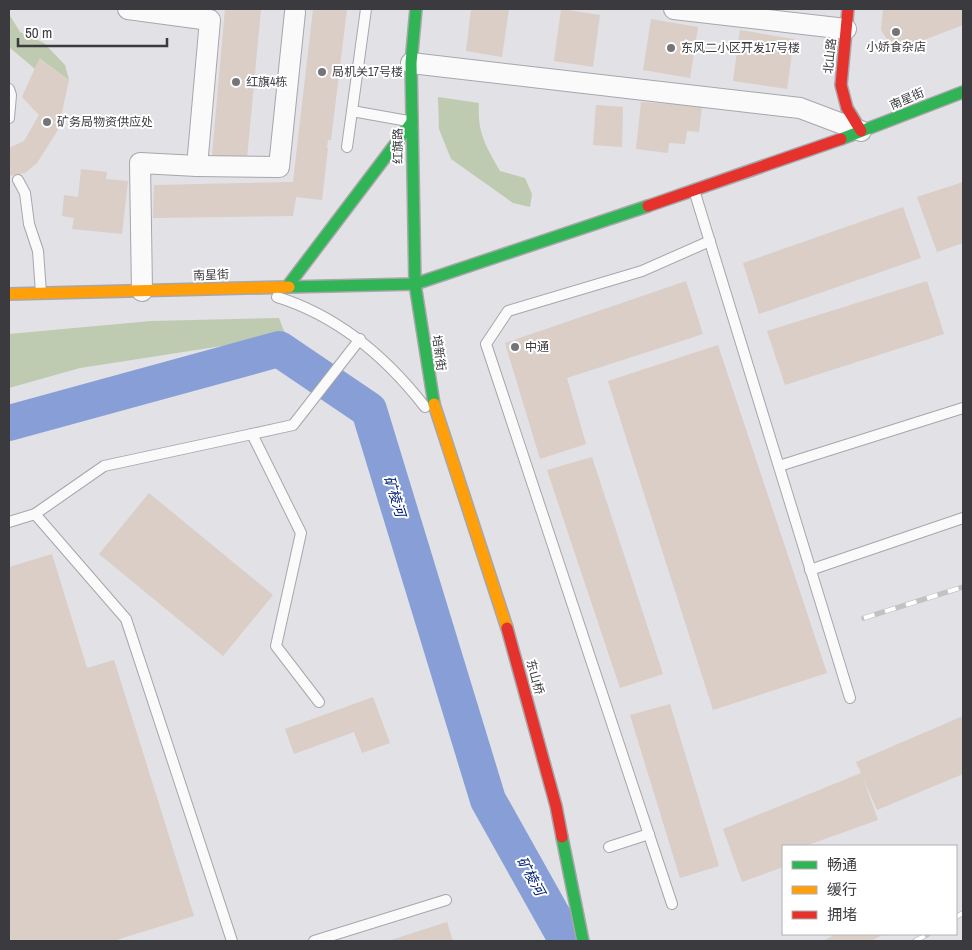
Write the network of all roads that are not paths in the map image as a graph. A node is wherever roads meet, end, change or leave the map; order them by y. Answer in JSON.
{"nodes":[{"id":1,"x":128,"y":9,"type":"edge"},
{"id":2,"x":366,"y":9,"type":"edge"},
{"id":3,"x":416,"y":9,"type":"edge"},
{"id":4,"x":674,"y":9,"type":"edge"},
{"id":5,"x":848,"y":9,"type":"edge"},
{"id":6,"x":295,"y":12,"type":"dead end"},
{"id":7,"x":200,"y":14,"type":"edge"},
{"id":8,"x":846,"y":29,"type":"junction"},
{"id":9,"x":411,"y":63,"type":"junction"},
{"id":10,"x":9,"y":90,"type":"edge"},
{"id":11,"x":963,"y":92,"type":"edge"},
{"id":12,"x":352,"y":111,"type":"junction"},
{"id":13,"x":9,"y":118,"type":"edge"},
{"id":14,"x":412,"y":122,"type":"junction"},
{"id":15,"x":861,"y":131,"type":"junction"},
{"id":16,"x":347,"y":147,"type":"dead end"},
{"id":17,"x":197,"y":166,"type":"junction"},
{"id":18,"x":18,"y":180,"type":"dead end"},
{"id":19,"x":694,"y":190,"type":"junction"},
{"id":20,"x":710,"y":241,"type":"junction"},
{"id":21,"x":415,"y":284,"type":"junction"},
{"id":22,"x":287,"y":287,"type":"junction"},
{"id":23,"x":248,"y":288,"type":"junction"},
{"id":24,"x":142,"y":291,"type":"junction"},
{"id":25,"x":9,"y":294,"type":"edge"},
{"id":26,"x":41,"y":294,"type":"junction"},
{"id":27,"x":360,"y":339,"type":"junction"},
{"id":28,"x":963,"y":408,"type":"edge"},
{"id":29,"x":440,"y":426,"type":"junction"},
{"id":30,"x":252,"y":434,"type":"junction"},
{"id":31,"x":779,"y":466,"type":"junction"},
{"id":32,"x":35,"y":514,"type":"junction"},
{"id":33,"x":963,"y":518,"type":"edge"},
{"id":34,"x":9,"y":522,"type":"edge"},
{"id":35,"x":810,"y":570,"type":"junction"},
{"id":36,"x":850,"y":698,"type":"dead end"},
{"id":37,"x":319,"y":702,"type":"dead end"},
{"id":38,"x":649,"y":834,"type":"junction"},
{"id":39,"x":609,"y":847,"type":"dead end"},
{"id":40,"x":446,"y":900,"type":"dead end"},
{"id":41,"x":672,"y":904,"type":"dead end"},
{"id":42,"x":232,"y":941,"type":"edge"},
{"id":43,"x":314,"y":941,"type":"edge"},
{"id":44,"x":583,"y":941,"type":"edge"}],
"edges":[{"from":1,"to":7,"type":"street"},
{"from":2,"to":12,"type":"lane"},
{"from":3,"to":9,"type":"street","name":"红旗路"},
{"from":4,"to":8,"type":"street"},
{"from":5,"to":8,"type":"street","name":"北山路"},
{"from":6,"to":17,"type":"street"},
{"from":7,"to":17,"type":"street"},
{"from":8,"to":15,"type":"street","name":"北山路"},
{"from":9,"to":14,"type":"street","name":"红旗路"},
{"from":9,"to":15,"type":"street"},
{"from":10,"to":13,"type":"lane"},
{"from":11,"to":15,"type":"street","name":"南星街"},
{"from":12,"to":14,"type":"lane"},
{"from":12,"to":16,"type":"lane"},
{"from":14,"to":21,"type":"street","name":"红旗路"},
{"from":14,"to":22,"type":"street"},
{"from":15,"to":19,"type":"street","name":"南星街"},
{"from":17,"to":24,"type":"street"},
{"from":18,"to":26,"type":"lane"},
{"from":19,"to":20,"type":"lane"},
{"from":19,"to":21,"type":"street","name":"南星街"},
{"from":20,"to":31,"type":"lane"},
{"from":20,"to":38,"type":"lane"},
{"from":21,"to":22,"type":"street","name":"南星街"},
{"from":21,"to":29,"type":"street","name":"培新街"},
{"from":22,"to":23,"type":"street","name":"南星街"},
{"from":23,"to":24,"type":"street","name":"南星街"},
{"from":23,"to":27,"type":"lane"},
{"from":24,"to":26,"type":"street","name":"南星街"},
{"from":25,"to":26,"type":"street","name":"南星街"},
{"from":27,"to":29,"type":"lane"},
{"from":27,"to":30,"type":"lane"},
{"from":28,"to":31,"type":"lane"},
{"from":29,"to":44,"type":"street","name":"东山桥"},
{"from":30,"to":32,"type":"lane"},
{"from":30,"to":37,"type":"lane"},
{"from":31,"to":35,"type":"lane"},
{"from":32,"to":34,"type":"lane"},
{"from":32,"to":42,"type":"lane"},
{"from":33,"to":35,"type":"lane"},
{"from":35,"to":36,"type":"lane"},
{"from":38,"to":39,"type":"lane"},
{"from":38,"to":41,"type":"lane"},
{"from":40,"to":43,"type":"lane"}]}
